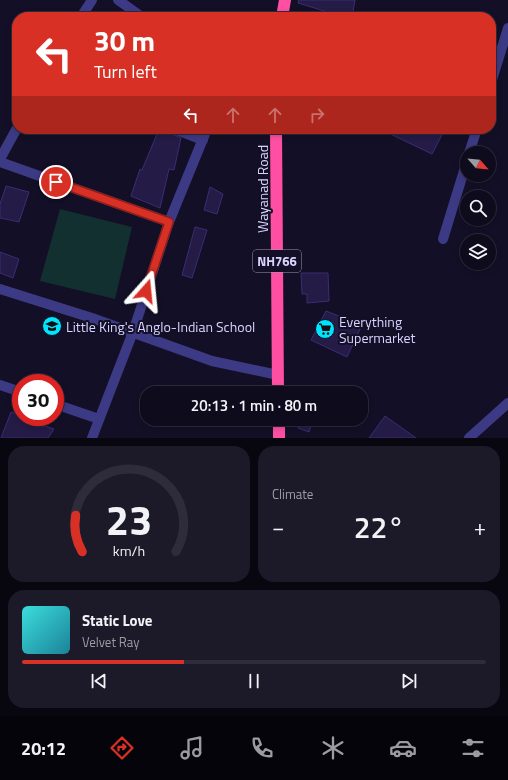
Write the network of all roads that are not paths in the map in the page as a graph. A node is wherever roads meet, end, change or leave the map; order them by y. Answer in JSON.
{"nodes":[{"id":1,"x":92,"y":0,"type":"edge"},
{"id":2,"x":118,"y":0,"type":"edge"},
{"id":3,"x":286,"y":0,"type":"edge"},
{"id":4,"x":84,"y":12,"type":"edge"},
{"id":5,"x":135,"y":12,"type":"edge"},
{"id":6,"x":283,"y":12,"type":"edge"},
{"id":7,"x":508,"y":28,"type":"edge"},
{"id":8,"x":496,"y":67,"type":"edge"},
{"id":9,"x":14,"y":134,"type":"edge"},
{"id":10,"x":187,"y":134,"type":"edge"},
{"id":11,"x":205,"y":134,"type":"edge"},
{"id":12,"x":276,"y":134,"type":"edge"},
{"id":13,"x":475,"y":134,"type":"edge"},
{"id":14,"x":203,"y":140,"type":"junction"},
{"id":15,"x":471,"y":146,"type":"edge"},
{"id":16,"x":0,"y":161,"type":"edge"},
{"id":17,"x":461,"y":182,"type":"edge"},
{"id":18,"x":169,"y":222,"type":"junction"},
{"id":19,"x":443,"y":239,"type":"dead end"},
{"id":20,"x":0,"y":289,"type":"edge"},
{"id":21,"x":133,"y":332,"type":"junction"},
{"id":22,"x":278,"y":375,"type":"junction"},
{"id":23,"x":0,"y":385,"type":"edge"},
{"id":24,"x":278,"y":386,"type":"edge"},
{"id":25,"x":12,"y":389,"type":"edge"},
{"id":26,"x":508,"y":403,"type":"edge"},
{"id":27,"x":64,"y":407,"type":"edge"},
{"id":28,"x":99,"y":420,"type":"junction"},
{"id":29,"x":279,"y":426,"type":"edge"},
{"id":30,"x":92,"y":438,"type":"edge"},
{"id":31,"x":279,"y":438,"type":"edge"},
{"id":32,"x":468,"y":438,"type":"edge"}],
"edges":[{"from":1,"to":4,"type":"street"},
{"from":2,"to":5,"type":"street"},
{"from":3,"to":6,"type":"highway"},
{"from":7,"to":8,"type":"street"},
{"from":9,"to":16,"type":"street"},
{"from":10,"to":14,"type":"street"},
{"from":11,"to":14,"type":"street"},
{"from":12,"to":22,"type":"highway","name":"Wayanad Road","number":"NH766"},
{"from":13,"to":15,"type":"street"},
{"from":14,"to":18,"type":"street"},
{"from":16,"to":18,"type":"street"},
{"from":17,"to":19,"type":"street"},
{"from":18,"to":21,"type":"street"},
{"from":20,"to":21,"type":"street"},
{"from":21,"to":22,"type":"street"},
{"from":21,"to":28,"type":"street"},
{"from":22,"to":24,"type":"highway","name":"Wayanad Road","number":"NH766"},
{"from":23,"to":25,"type":"street"},
{"from":26,"to":32,"type":"street"},
{"from":27,"to":28,"type":"street"},
{"from":28,"to":30,"type":"street"},
{"from":29,"to":31,"type":"highway"}]}
